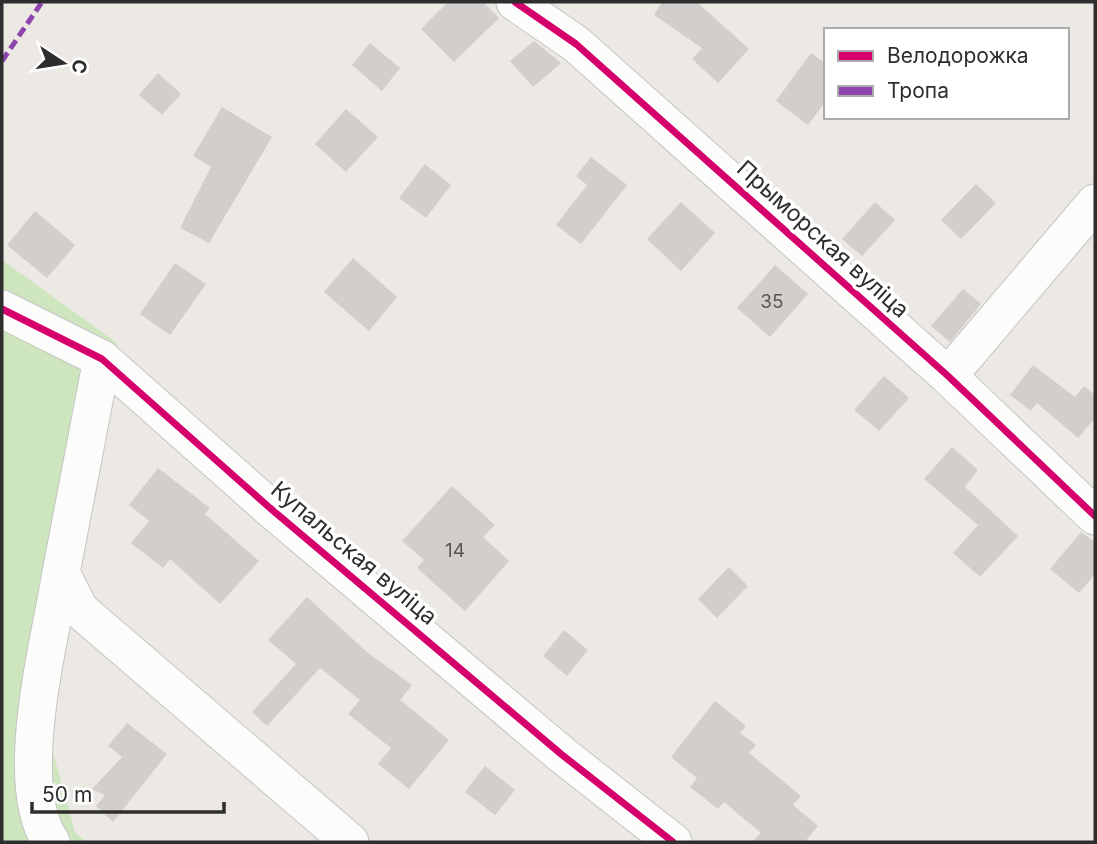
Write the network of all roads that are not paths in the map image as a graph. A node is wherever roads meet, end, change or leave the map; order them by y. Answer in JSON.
{"nodes":[{"id":1,"x":515,"y":2,"type":"edge"},
{"id":2,"x":1095,"y":203,"type":"edge"},
{"id":3,"x":2,"y":309,"type":"edge"},
{"id":4,"x":102,"y":359,"type":"junction"},
{"id":5,"x":948,"y":376,"type":"junction"},
{"id":6,"x":1095,"y":516,"type":"edge"},
{"id":7,"x":61,"y":573,"type":"junction"},
{"id":8,"x":51,"y":842,"type":"edge"},
{"id":9,"x":350,"y":842,"type":"edge"},
{"id":10,"x":673,"y":842,"type":"edge"}],
"edges":[{"from":1,"to":5,"type":"street","name":"Прыморская вуліца"},
{"from":2,"to":5,"type":"street"},
{"from":3,"to":4,"type":"street","name":"Купальская вуліца"},
{"from":4,"to":7,"type":"street"},
{"from":4,"to":10,"type":"street","name":"Купальская вуліца"},
{"from":5,"to":6,"type":"street","name":"Прыморская вуліца"},
{"from":7,"to":8,"type":"street"},
{"from":7,"to":9,"type":"street"}]}
